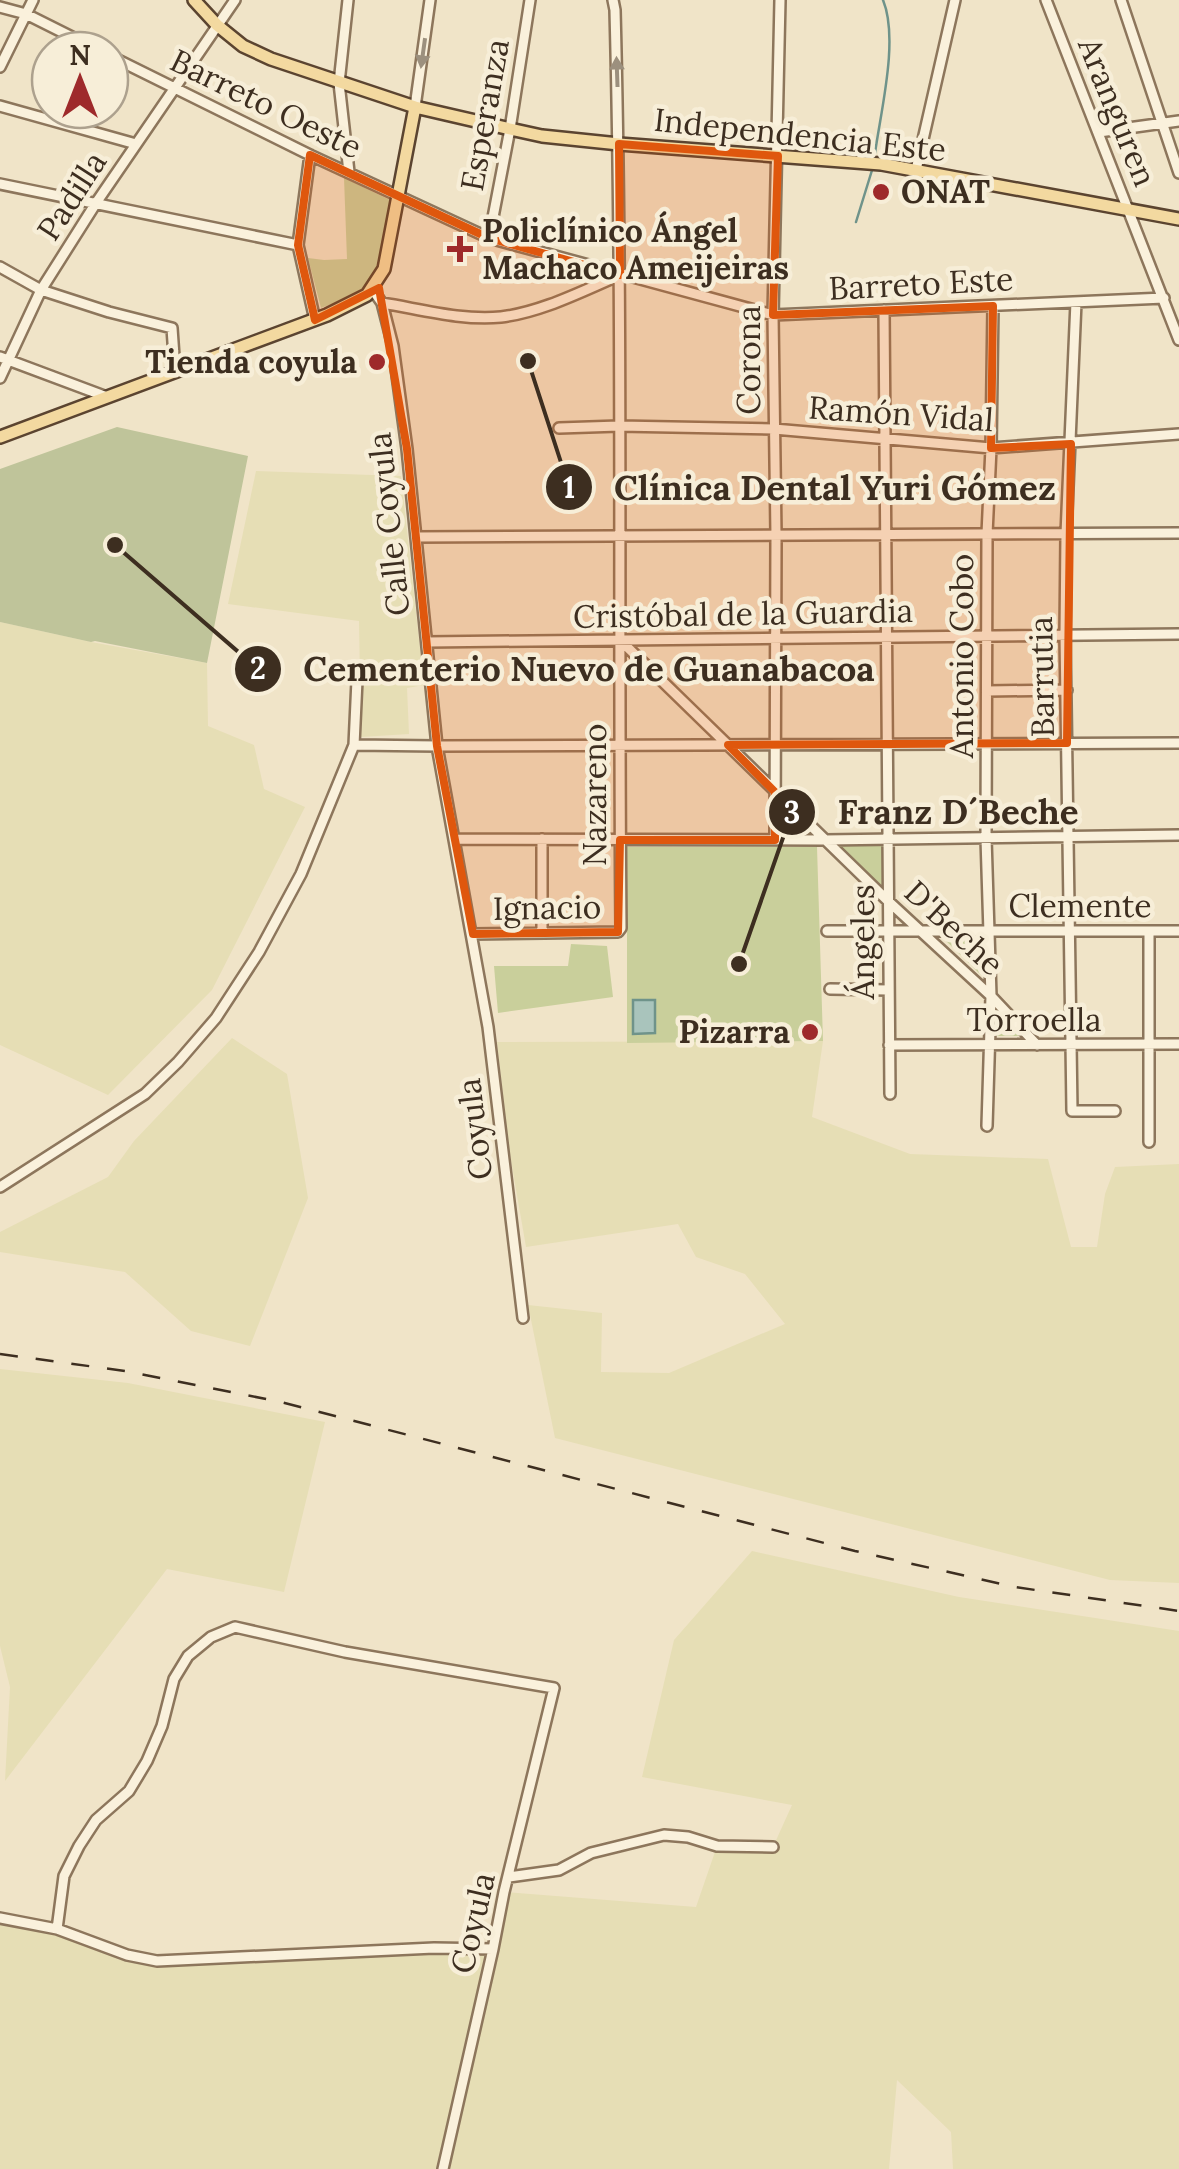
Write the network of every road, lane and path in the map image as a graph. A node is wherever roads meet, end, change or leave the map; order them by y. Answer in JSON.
{"nodes":[{"id":1,"x":33,"y":0,"type":"edge"},
{"id":2,"x":194,"y":0,"type":"edge"},
{"id":3,"x":235,"y":0,"type":"edge"},
{"id":4,"x":348,"y":0,"type":"edge"},
{"id":5,"x":430,"y":0,"type":"edge"},
{"id":6,"x":530,"y":0,"type":"edge"},
{"id":7,"x":613,"y":0,"type":"edge"},
{"id":8,"x":780,"y":0,"type":"edge"},
{"id":9,"x":955,"y":0,"type":"edge"},
{"id":10,"x":1046,"y":0,"type":"edge"},
{"id":11,"x":1122,"y":0,"type":"edge"},
{"id":12,"x":0,"y":6,"type":"edge"},
{"id":13,"x":26,"y":14,"type":"junction"},
{"id":14,"x":217,"y":25,"type":"junction"},
{"id":15,"x":58,"y":30,"type":"edge"},
{"id":16,"x":130,"y":66,"type":"edge"},
{"id":17,"x":0,"y":67,"type":"edge"},
{"id":18,"x":339,"y":82,"type":"junction"},
{"id":19,"x":174,"y":87,"type":"junction"},
{"id":20,"x":0,"y":106,"type":"edge"},
{"id":21,"x":415,"y":107,"type":"junction"},
{"id":22,"x":1179,"y":121,"type":"edge"},
{"id":23,"x":1162,"y":123,"type":"junction"},
{"id":24,"x":510,"y":129,"type":"junction"},
{"id":25,"x":1099,"y":132,"type":"junction"},
{"id":26,"x":136,"y":144,"type":"junction"},
{"id":27,"x":619,"y":144,"type":"junction"},
{"id":28,"x":310,"y":155,"type":"junction"},
{"id":29,"x":778,"y":156,"type":"junction"},
{"id":30,"x":916,"y":170,"type":"junction"},
{"id":31,"x":349,"y":172,"type":"junction"},
{"id":32,"x":1179,"y":173,"type":"edge"},
{"id":33,"x":0,"y":184,"type":"edge"},
{"id":34,"x":400,"y":198,"type":"junction"},
{"id":35,"x":96,"y":203,"type":"junction"},
{"id":36,"x":1129,"y":211,"type":"junction"},
{"id":37,"x":1179,"y":219,"type":"edge"},
{"id":38,"x":489,"y":238,"type":"junction"},
{"id":39,"x":298,"y":245,"type":"junction"},
{"id":40,"x":0,"y":267,"type":"edge"},
{"id":41,"x":620,"y":275,"type":"junction"},
{"id":42,"x":40,"y":290,"type":"junction"},
{"id":43,"x":372,"y":290,"type":"junction"},
{"id":44,"x":1164,"y":298,"type":"junction"},
{"id":45,"x":1076,"y":302,"type":"junction"},
{"id":46,"x":382,"y":303,"type":"junction"},
{"id":47,"x":993,"y":306,"type":"junction"},
{"id":48,"x":884,"y":310,"type":"junction"},
{"id":49,"x":773,"y":316,"type":"junction"},
{"id":50,"x":316,"y":320,"type":"junction"},
{"id":51,"x":1179,"y":340,"type":"edge"},
{"id":52,"x":4,"y":358,"type":"edge"},
{"id":53,"x":175,"y":372,"type":"junction"},
{"id":54,"x":0,"y":378,"type":"edge"},
{"id":55,"x":107,"y":397,"type":"junction"},
{"id":56,"x":618,"y":426,"type":"junction"},
{"id":57,"x":559,"y":428,"type":"dead end"},
{"id":58,"x":774,"y":429,"type":"junction"},
{"id":59,"x":1179,"y":434,"type":"edge"},
{"id":60,"x":0,"y":437,"type":"edge"},
{"id":61,"x":886,"y":439,"type":"junction"},
{"id":62,"x":1072,"y":444,"type":"junction"},
{"id":63,"x":991,"y":448,"type":"junction"},
{"id":64,"x":1179,"y":533,"type":"edge"},
{"id":65,"x":987,"y":534,"type":"junction"},
{"id":66,"x":1066,"y":534,"type":"junction"},
{"id":67,"x":776,"y":535,"type":"junction"},
{"id":68,"x":886,"y":535,"type":"junction"},
{"id":69,"x":620,"y":536,"type":"junction"},
{"id":70,"x":416,"y":537,"type":"junction"},
{"id":71,"x":1179,"y":634,"type":"edge"},
{"id":72,"x":987,"y":636,"type":"junction"},
{"id":73,"x":1066,"y":636,"type":"junction"},
{"id":74,"x":886,"y":637,"type":"junction"},
{"id":75,"x":774,"y":638,"type":"junction"},
{"id":76,"x":620,"y":640,"type":"junction"},
{"id":77,"x":427,"y":642,"type":"junction"},
{"id":78,"x":357,"y":680,"type":"dead end"},
{"id":79,"x":1067,"y":690,"type":"junction"},
{"id":80,"x":986,"y":691,"type":"junction"},
{"id":81,"x":1067,"y":743,"type":"junction"},
{"id":82,"x":354,"y":744,"type":"junction"},
{"id":83,"x":620,"y":744,"type":"junction"},
{"id":84,"x":727,"y":744,"type":"junction"},
{"id":85,"x":887,"y":744,"type":"junction"},
{"id":86,"x":988,"y":744,"type":"junction"},
{"id":87,"x":1179,"y":744,"type":"edge"},
{"id":88,"x":775,"y":745,"type":"junction"},
{"id":89,"x":437,"y":746,"type":"junction"},
{"id":90,"x":775,"y":792,"type":"junction"},
{"id":91,"x":1179,"y":836,"type":"edge"},
{"id":92,"x":1068,"y":837,"type":"junction"},
{"id":93,"x":986,"y":838,"type":"junction"},
{"id":94,"x":456,"y":839,"type":"junction"},
{"id":95,"x":542,"y":839,"type":"junction"},
{"id":96,"x":888,"y":839,"type":"junction"},
{"id":97,"x":620,"y":840,"type":"junction"},
{"id":98,"x":776,"y":840,"type":"junction"},
{"id":99,"x":825,"y":840,"type":"junction"},
{"id":100,"x":887,"y":900,"type":"junction"},
{"id":101,"x":989,"y":930,"type":"junction"},
{"id":102,"x":620,"y":931,"type":"joint"},
{"id":103,"x":888,"y":931,"type":"junction"},
{"id":104,"x":922,"y":931,"type":"junction"},
{"id":105,"x":1069,"y":931,"type":"junction"},
{"id":106,"x":1149,"y":931,"type":"junction"},
{"id":107,"x":1179,"y":931,"type":"edge"},
{"id":108,"x":827,"y":932,"type":"dead end"},
{"id":109,"x":473,"y":934,"type":"junction"},
{"id":110,"x":542,"y":934,"type":"junction"},
{"id":111,"x":830,"y":989,"type":"dead end"},
{"id":112,"x":888,"y":990,"type":"junction"},
{"id":113,"x":990,"y":996,"type":"junction"},
{"id":114,"x":890,"y":1044,"type":"junction"},
{"id":115,"x":989,"y":1044,"type":"junction"},
{"id":116,"x":1149,"y":1044,"type":"junction"},
{"id":117,"x":1179,"y":1044,"type":"edge"},
{"id":118,"x":1037,"y":1045,"type":"junction"},
{"id":119,"x":1071,"y":1046,"type":"junction"},
{"id":120,"x":890,"y":1094,"type":"dead end"},
{"id":121,"x":1114,"y":1112,"type":"dead end"},
{"id":122,"x":987,"y":1126,"type":"dead end"},
{"id":123,"x":1149,"y":1142,"type":"dead end"},
{"id":124,"x":0,"y":1187,"type":"edge"},
{"id":125,"x":523,"y":1318,"type":"dead end"},
{"id":126,"x":773,"y":1847,"type":"dead end"},
{"id":127,"x":509,"y":1878,"type":"junction"},
{"id":128,"x":0,"y":1918,"type":"edge"},
{"id":129,"x":57,"y":1929,"type":"junction"},
{"id":130,"x":493,"y":1949,"type":"junction"},
{"id":131,"x":443,"y":2169,"type":"edge"}],
"edges":[{"from":1,"to":13,"type":"street"},
{"from":2,"to":14,"type":"main road","name":"Independencia Este"},
{"from":3,"to":14,"type":"street","name":"Padilla"},
{"from":4,"to":18,"type":"street"},
{"from":5,"to":21,"type":"street","one_way":true},
{"from":6,"to":24,"type":"street","name":"Esperanza"},
{"from":27,"to":7,"type":"street","name":"Nazareno","one_way":true},
{"from":8,"to":29,"type":"street","name":"Corona"},
{"from":9,"to":30,"type":"street"},
{"from":10,"to":25,"type":"street","name":"Aranguren"},
{"from":11,"to":23,"type":"street"},
{"from":12,"to":13,"type":"street"},
{"from":13,"to":15,"type":"street"},
{"from":13,"to":17,"type":"street"},
{"from":14,"to":18,"type":"main road","name":"Independencia Este"},
{"from":14,"to":19,"type":"street","name":"Padilla"},
{"from":16,"to":19,"type":"street","name":"Barreto Oeste"},
{"from":18,"to":21,"type":"main road","name":"Independencia Este"},
{"from":18,"to":31,"type":"street"},
{"from":19,"to":26,"type":"street","name":"Padilla"},
{"from":19,"to":28,"type":"street","name":"Barreto Oeste"},
{"from":20,"to":26,"type":"street"},
{"from":21,"to":24,"type":"main road","name":"Independencia Este"},
{"from":21,"to":34,"type":"main road"},
{"from":22,"to":23,"type":"street"},
{"from":23,"to":25,"type":"street"},
{"from":23,"to":32,"type":"street"},
{"from":24,"to":27,"type":"main road","name":"Independencia Este"},
{"from":24,"to":38,"type":"street","name":"Esperanza"},
{"from":25,"to":36,"type":"street","name":"Aranguren"},
{"from":26,"to":35,"type":"street","name":"Padilla"},
{"from":27,"to":29,"type":"main road","name":"Independencia Este"},
{"from":27,"to":41,"type":"street","name":"Nazareno"},
{"from":28,"to":31,"type":"street","name":"Barreto Oeste"},
{"from":28,"to":39,"type":"street"},
{"from":29,"to":30,"type":"main road","name":"Independencia Este"},
{"from":29,"to":49,"type":"street","name":"Corona"},
{"from":30,"to":36,"type":"main road","name":"Independencia Este"},
{"from":31,"to":34,"type":"street","name":"Barreto Oeste"},
{"from":33,"to":35,"type":"street"},
{"from":34,"to":38,"type":"street","name":"Barreto Este"},
{"from":34,"to":43,"type":"main road"},
{"from":35,"to":39,"type":"street"},
{"from":35,"to":42,"type":"street","name":"Padilla"},
{"from":36,"to":37,"type":"main road","name":"Independencia Este"},
{"from":36,"to":44,"type":"street","name":"Aranguren"},
{"from":38,"to":41,"type":"street","name":"Barreto Este"},
{"from":39,"to":50,"type":"street"},
{"from":40,"to":42,"type":"street"},
{"from":41,"to":46,"type":"street"},
{"from":41,"to":49,"type":"street","name":"Barreto Este"},
{"from":41,"to":56,"type":"street","name":"Nazareno"},
{"from":42,"to":52,"type":"street","name":"Padilla"},
{"from":42,"to":53,"type":"street"},
{"from":43,"to":46,"type":"street","name":"Calle Coyula"},
{"from":43,"to":50,"type":"main road"},
{"from":44,"to":45,"type":"street","name":"Barreto Este"},
{"from":44,"to":51,"type":"street","name":"Aranguren"},
{"from":45,"to":47,"type":"street","name":"Barreto Este"},
{"from":45,"to":62,"type":"street","name":"Barrutia"},
{"from":46,"to":70,"type":"street","name":"Calle Coyula"},
{"from":47,"to":48,"type":"street","name":"Barreto Este"},
{"from":47,"to":63,"type":"street","name":"Antonio Cobo"},
{"from":48,"to":49,"type":"street","name":"Barreto Este"},
{"from":48,"to":61,"type":"street","name":"Ángeles"},
{"from":49,"to":58,"type":"street","name":"Corona"},
{"from":50,"to":53,"type":"main road"},
{"from":52,"to":54,"type":"street","name":"Padilla"},
{"from":52,"to":55,"type":"street"},
{"from":53,"to":55,"type":"main road"},
{"from":55,"to":60,"type":"main road"},
{"from":56,"to":57,"type":"street","name":"Ramón Vidal"},
{"from":56,"to":58,"type":"street","name":"Ramón Vidal"},
{"from":56,"to":69,"type":"street","name":"Nazareno"},
{"from":58,"to":61,"type":"street","name":"Ramón Vidal"},
{"from":58,"to":67,"type":"street","name":"Corona"},
{"from":59,"to":62,"type":"street","name":"Ramón Vidal"},
{"from":61,"to":63,"type":"street","name":"Ramón Vidal"},
{"from":61,"to":68,"type":"street","name":"Ángeles"},
{"from":62,"to":63,"type":"street","name":"Ramón Vidal"},
{"from":62,"to":66,"type":"street","name":"Barrutia"},
{"from":63,"to":65,"type":"street","name":"Antonio Cobo"},
{"from":64,"to":66,"type":"street"},
{"from":65,"to":66,"type":"street"},
{"from":65,"to":68,"type":"street"},
{"from":65,"to":72,"type":"street","name":"Antonio Cobo"},
{"from":66,"to":73,"type":"street","name":"Barrutia"},
{"from":67,"to":68,"type":"street"},
{"from":67,"to":69,"type":"street"},
{"from":67,"to":75,"type":"street","name":"Corona"},
{"from":68,"to":74,"type":"street","name":"Ángeles"},
{"from":69,"to":70,"type":"street"},
{"from":69,"to":76,"type":"street","name":"Nazareno"},
{"from":70,"to":77,"type":"street","name":"Calle Coyula"},
{"from":71,"to":73,"type":"street","name":"Cristóbal de la Guardia"},
{"from":72,"to":73,"type":"street","name":"Cristóbal de la Guardia"},
{"from":72,"to":74,"type":"street","name":"Cristóbal de la Guardia"},
{"from":72,"to":80,"type":"street","name":"Antonio Cobo"},
{"from":73,"to":79,"type":"street","name":"Barrutia"},
{"from":74,"to":75,"type":"street","name":"Cristóbal de la Guardia"},
{"from":74,"to":85,"type":"street","name":"Ángeles"},
{"from":75,"to":76,"type":"street","name":"Cristóbal de la Guardia"},
{"from":75,"to":88,"type":"street","name":"Corona"},
{"from":76,"to":77,"type":"street","name":"Cristóbal de la Guardia"},
{"from":76,"to":83,"type":"street","name":"Nazareno"},
{"from":76,"to":84,"type":"street","name":"D'Beche"},
{"from":77,"to":89,"type":"street","name":"Calle Coyula"},
{"from":78,"to":82,"type":"street"},
{"from":79,"to":80,"type":"street"},
{"from":79,"to":81,"type":"street","name":"Barrutia"},
{"from":80,"to":86,"type":"street","name":"Antonio Cobo"},
{"from":81,"to":86,"type":"street"},
{"from":81,"to":87,"type":"street"},
{"from":81,"to":92,"type":"street","name":"Barrutia"},
{"from":82,"to":89,"type":"street"},
{"from":82,"to":124,"type":"street"},
{"from":83,"to":84,"type":"street"},
{"from":83,"to":89,"type":"street"},
{"from":83,"to":97,"type":"street","name":"Nazareno"},
{"from":84,"to":88,"type":"street"},
{"from":84,"to":90,"type":"street","name":"D'Beche"},
{"from":85,"to":86,"type":"street"},
{"from":85,"to":88,"type":"street"},
{"from":85,"to":96,"type":"street","name":"Ángeles"},
{"from":86,"to":93,"type":"street","name":"Antonio Cobo"},
{"from":88,"to":90,"type":"street","name":"Corona"},
{"from":89,"to":94,"type":"street","name":"Calle Coyula"},
{"from":90,"to":98,"type":"street","name":"Corona"},
{"from":90,"to":99,"type":"street","name":"D'Beche"},
{"from":91,"to":92,"type":"street"},
{"from":92,"to":93,"type":"street"},
{"from":92,"to":105,"type":"street","name":"Barrutia"},
{"from":93,"to":96,"type":"street"},
{"from":93,"to":101,"type":"street","name":"Antonio Cobo"},
{"from":94,"to":95,"type":"street"},
{"from":94,"to":109,"type":"street","name":"Calle Coyula"},
{"from":95,"to":97,"type":"street"},
{"from":95,"to":110,"type":"street"},
{"from":96,"to":99,"type":"street"},
{"from":96,"to":100,"type":"street","name":"Ángeles"},
{"from":97,"to":98,"type":"street"},
{"from":97,"to":102,"type":"street","name":"Nazareno"},
{"from":98,"to":99,"type":"street"},
{"from":99,"to":100,"type":"street","name":"D'Beche"},
{"from":100,"to":103,"type":"street","name":"Ángeles"},
{"from":100,"to":104,"type":"street","name":"D'Beche"},
{"from":101,"to":104,"type":"street","name":"Clemente"},
{"from":101,"to":105,"type":"street","name":"Clemente"},
{"from":101,"to":113,"type":"street","name":"Antonio Cobo"},
{"from":102,"to":110,"type":"street","name":"Ignacio"},
{"from":103,"to":104,"type":"street","name":"Clemente"},
{"from":103,"to":108,"type":"street","name":"Clemente"},
{"from":103,"to":112,"type":"street","name":"Ángeles"},
{"from":104,"to":113,"type":"street","name":"D'Beche"},
{"from":105,"to":106,"type":"street","name":"Clemente"},
{"from":105,"to":119,"type":"street","name":"Barrutia"},
{"from":106,"to":107,"type":"street","name":"Clemente"},
{"from":106,"to":116,"type":"street"},
{"from":109,"to":110,"type":"street","name":"Ignacio"},
{"from":109,"to":125,"type":"street","name":"Coyula"},
{"from":111,"to":112,"type":"street"},
{"from":112,"to":114,"type":"street","name":"Ángeles"},
{"from":113,"to":115,"type":"street","name":"Antonio Cobo"},
{"from":113,"to":118,"type":"street","name":"D'Beche"},
{"from":114,"to":115,"type":"street","name":"Torroella"},
{"from":114,"to":120,"type":"street","name":"Ángeles"},
{"from":115,"to":118,"type":"street","name":"Torroella"},
{"from":115,"to":122,"type":"street","name":"Antonio Cobo"},
{"from":116,"to":117,"type":"street","name":"Torroella"},
{"from":116,"to":119,"type":"street","name":"Torroella"},
{"from":116,"to":123,"type":"street"},
{"from":118,"to":119,"type":"street","name":"Torroella"},
{"from":119,"to":121,"type":"street","name":"Barrutia"},
{"from":126,"to":127,"type":"street"},
{"from":127,"to":129,"type":"street","name":"Coyula"},
{"from":127,"to":130,"type":"street","name":"Coyula"},
{"from":128,"to":129,"type":"street"},
{"from":129,"to":130,"type":"street"},
{"from":130,"to":131,"type":"street","name":"Coyula"}]}
